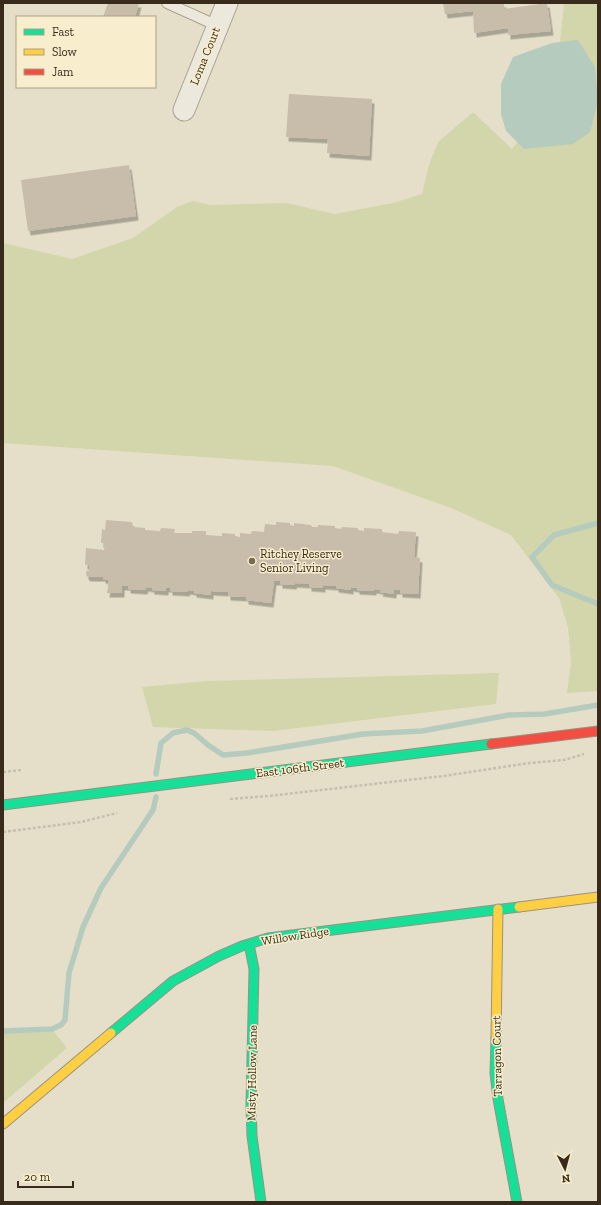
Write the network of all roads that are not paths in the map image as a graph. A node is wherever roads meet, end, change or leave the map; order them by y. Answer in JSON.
{"nodes":[{"id":1,"x":167,"y":3,"type":"edge"},
{"id":2,"x":227,"y":3,"type":"edge"},
{"id":3,"x":218,"y":26,"type":"junction"},
{"id":4,"x":184,"y":110,"type":"dead end"},
{"id":5,"x":598,"y":730,"type":"edge"},
{"id":6,"x":3,"y":805,"type":"edge"},
{"id":7,"x":598,"y":897,"type":"edge"},
{"id":8,"x":498,"y":909,"type":"junction"},
{"id":9,"x":249,"y":944,"type":"junction"},
{"id":10,"x":3,"y":1124,"type":"edge"},
{"id":11,"x":261,"y":1202,"type":"edge"},
{"id":12,"x":517,"y":1202,"type":"edge"}],
"edges":[{"from":1,"to":3,"type":"lane"},
{"from":2,"to":3,"type":"street","name":"Loma Court"},
{"from":3,"to":4,"type":"street","name":"Loma Court"},
{"from":5,"to":6,"type":"street","name":"East 106th Street"},
{"from":7,"to":8,"type":"street","name":"Willow Ridge"},
{"from":8,"to":9,"type":"street","name":"Willow Ridge"},
{"from":8,"to":12,"type":"street","name":"Tarragon Court"},
{"from":9,"to":10,"type":"street","name":"Willow Ridge"},
{"from":9,"to":11,"type":"street","name":"Misty Hollow Lane"}]}
